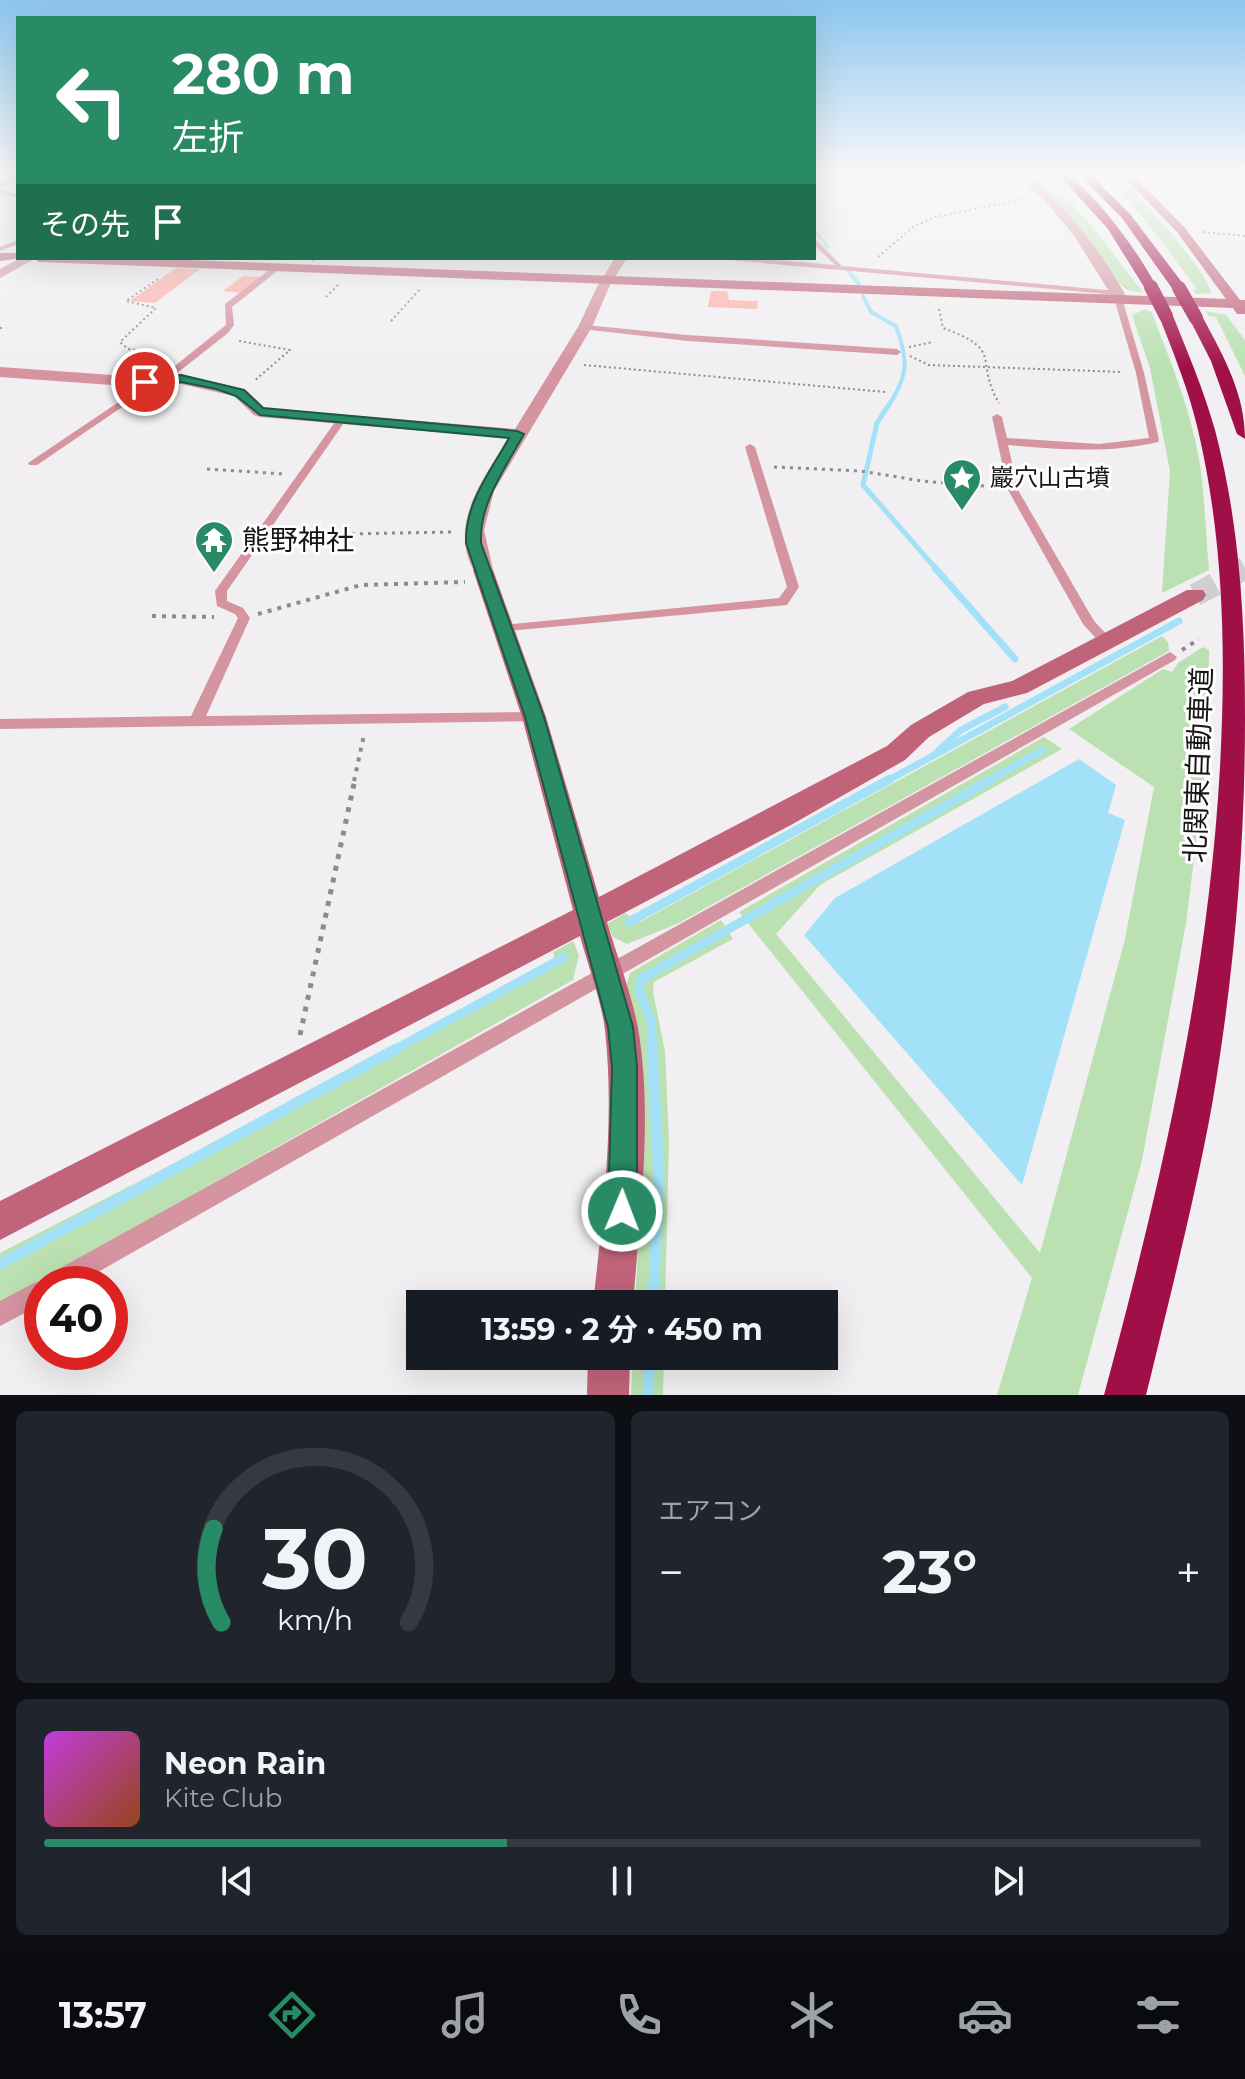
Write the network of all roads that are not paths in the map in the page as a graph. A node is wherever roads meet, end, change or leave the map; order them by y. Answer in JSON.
{"nodes":[{"id":1,"x":1080,"y":238,"type":"edge"},
{"id":2,"x":1114,"y":238,"type":"edge"},
{"id":3,"x":1120,"y":238,"type":"edge"},
{"id":4,"x":1142,"y":238,"type":"edge"},
{"id":5,"x":1187,"y":238,"type":"edge"},
{"id":6,"x":816,"y":242,"type":"edge"},
{"id":7,"x":26,"y":260,"type":"edge"},
{"id":8,"x":144,"y":260,"type":"edge"},
{"id":9,"x":620,"y":260,"type":"edge"},
{"id":10,"x":752,"y":260,"type":"edge"},
{"id":11,"x":191,"y":262,"type":"edge"},
{"id":12,"x":277,"y":268,"type":"junction"},
{"id":13,"x":840,"y":268,"type":"junction"},
{"id":14,"x":1142,"y":271,"type":"junction"},
{"id":15,"x":0,"y":274,"type":"edge"},
{"id":16,"x":938,"y":277,"type":"junction"},
{"id":17,"x":607,"y":280,"type":"junction"},
{"id":18,"x":938,"y":296,"type":"junction"},
{"id":19,"x":1120,"y":297,"type":"junction"},
{"id":20,"x":1242,"y":308,"type":"edge"},
{"id":21,"x":585,"y":327,"type":"junction"},
{"id":22,"x":897,"y":352,"type":"dead end"},
{"id":23,"x":0,"y":372,"type":"edge"},
{"id":24,"x":158,"y":381,"type":"junction"},
{"id":25,"x":1000,"y":413,"type":"road end"},
{"id":26,"x":343,"y":417,"type":"junction"},
{"id":27,"x":517,"y":434,"type":"junction"},
{"id":28,"x":1245,"y":434,"type":"edge"},
{"id":29,"x":1002,"y":441,"type":"junction"},
{"id":30,"x":750,"y":447,"type":"dead end"},
{"id":31,"x":33,"y":463,"type":"dead end"},
{"id":32,"x":1195,"y":595,"type":"tunnel mouth"},
{"id":33,"x":503,"y":629,"type":"junction"},
{"id":34,"x":1107,"y":642,"type":"junction"},
{"id":35,"x":1170,"y":657,"type":"dead end"},
{"id":36,"x":534,"y":717,"type":"junction"},
{"id":37,"x":196,"y":722,"type":"junction"},
{"id":38,"x":0,"y":724,"type":"edge"},
{"id":39,"x":591,"y":915,"type":"junction"},
{"id":40,"x":607,"y":973,"type":"junction"},
{"id":41,"x":0,"y":1221,"type":"edge"},
{"id":42,"x":86,"y":1266,"type":"edge"},
{"id":43,"x":614,"y":1290,"type":"edge"},
{"id":44,"x":24,"y":1301,"type":"edge"},
{"id":45,"x":0,"y":1314,"type":"edge"},
{"id":46,"x":609,"y":1370,"type":"edge"},
{"id":47,"x":608,"y":1395,"type":"edge"},
{"id":48,"x":1125,"y":1395,"type":"edge"}],
"edges":[{"from":1,"to":19,"type":"street"},
{"from":2,"to":14,"type":"highway"},
{"from":3,"to":14,"type":"highway","name":"北関東自動車道"},
{"from":4,"to":28,"type":"highway","bridge":true},
{"from":5,"to":20,"type":"street"},
{"from":6,"to":13,"type":"lane"},
{"from":7,"to":15,"type":"street"},
{"from":8,"to":11,"type":"street"},
{"from":9,"to":17,"type":"street"},
{"from":10,"to":13,"type":"lane"},
{"from":11,"to":12,"type":"street"},
{"from":12,"to":17,"type":"street"},
{"from":12,"to":24,"type":"lane"},
{"from":13,"to":16,"type":"lane"},
{"from":14,"to":48,"type":"highway","name":"北関東自動車道","bridge":true},
{"from":16,"to":18,"type":"lane"},
{"from":16,"to":19,"type":"lane"},
{"from":17,"to":18,"type":"street"},
{"from":17,"to":21,"type":"street"},
{"from":18,"to":19,"type":"street"},
{"from":19,"to":20,"type":"street"},
{"from":19,"to":29,"type":"lane"},
{"from":21,"to":22,"type":"lane"},
{"from":21,"to":27,"type":"street"},
{"from":23,"to":24,"type":"street"},
{"from":24,"to":26,"type":"street"},
{"from":24,"to":31,"type":"lane"},
{"from":25,"to":29,"type":"lane"},
{"from":26,"to":27,"type":"street"},
{"from":26,"to":37,"type":"lane"},
{"from":27,"to":33,"type":"street"},
{"from":29,"to":34,"type":"lane"},
{"from":30,"to":33,"type":"lane"},
{"from":32,"to":34,"type":"street"},
{"from":33,"to":36,"type":"street"},
{"from":34,"to":39,"type":"street"},
{"from":35,"to":40,"type":"lane"},
{"from":36,"to":37,"type":"lane"},
{"from":36,"to":39,"type":"street"},
{"from":37,"to":38,"type":"lane"},
{"from":39,"to":40,"type":"street"},
{"from":39,"to":41,"type":"street"},
{"from":40,"to":42,"type":"lane"},
{"from":40,"to":43,"type":"street"},
{"from":44,"to":45,"type":"lane"},
{"from":46,"to":47,"type":"street"}]}
